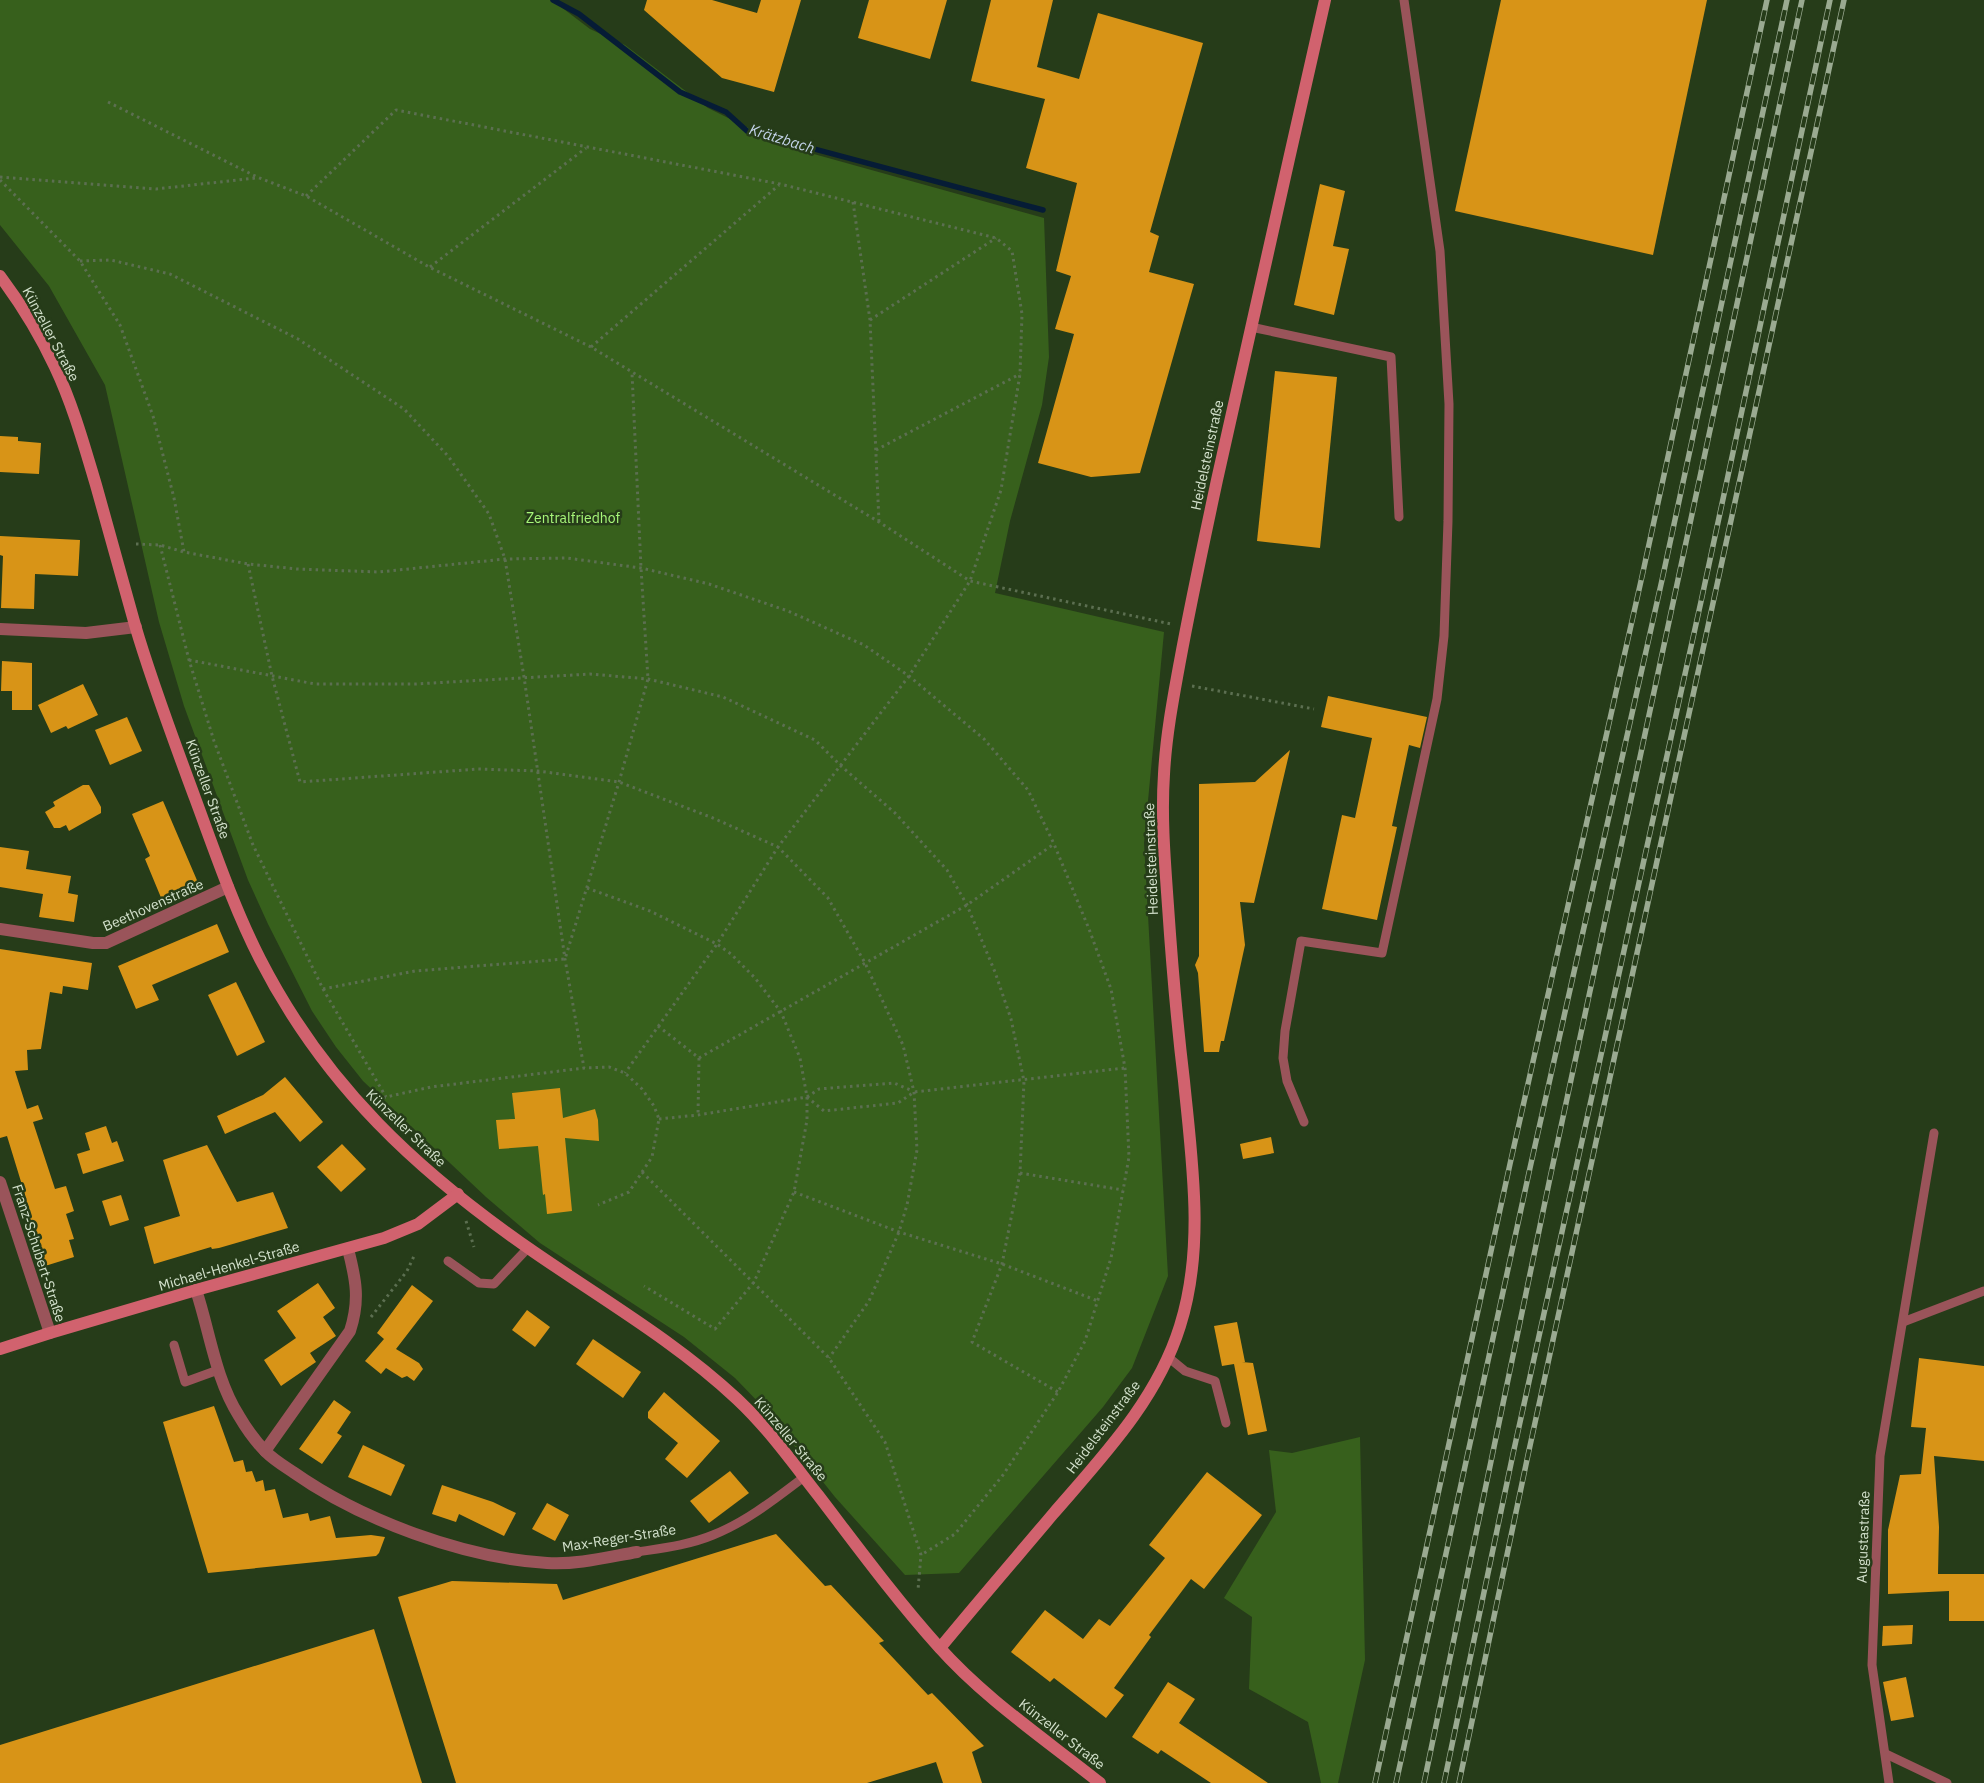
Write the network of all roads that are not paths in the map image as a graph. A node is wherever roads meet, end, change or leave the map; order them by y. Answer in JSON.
{"nodes":[{"id":1,"x":1325,"y":0,"type":"edge"},
{"id":2,"x":1404,"y":0,"type":"edge"},
{"id":3,"x":0,"y":276,"type":"edge"},
{"id":4,"x":1250,"y":327,"type":"junction"},
{"id":5,"x":1398,"y":516,"type":"dead end"},
{"id":6,"x":136,"y":627,"type":"junction"},
{"id":7,"x":0,"y":629,"type":"edge"},
{"id":8,"x":228,"y":887,"type":"junction"},
{"id":9,"x":0,"y":929,"type":"edge"},
{"id":10,"x":1304,"y":1122,"type":"dead end"},
{"id":11,"x":1934,"y":1134,"type":"dead end"},
{"id":12,"x":0,"y":1182,"type":"edge"},
{"id":13,"x":458,"y":1194,"type":"junction"},
{"id":14,"x":528,"y":1248,"type":"junction"},
{"id":15,"x":348,"y":1249,"type":"junction"},
{"id":16,"x":448,"y":1261,"type":"dead end"},
{"id":17,"x":196,"y":1290,"type":"junction"},
{"id":18,"x":1984,"y":1291,"type":"edge"},
{"id":19,"x":1902,"y":1322,"type":"junction"},
{"id":20,"x":50,"y":1333,"type":"junction"},
{"id":21,"x":174,"y":1345,"type":"dead end"},
{"id":22,"x":0,"y":1350,"type":"edge"},
{"id":23,"x":1168,"y":1357,"type":"junction"},
{"id":24,"x":218,"y":1370,"type":"junction"},
{"id":25,"x":1226,"y":1423,"type":"dead end"},
{"id":26,"x":265,"y":1452,"type":"junction"},
{"id":27,"x":804,"y":1477,"type":"junction"},
{"id":28,"x":637,"y":1552,"type":"joint"},
{"id":29,"x":940,"y":1648,"type":"junction"},
{"id":30,"x":1886,"y":1754,"type":"junction"},
{"id":31,"x":1100,"y":1783,"type":"edge"},
{"id":32,"x":1890,"y":1783,"type":"edge"},
{"id":33,"x":1947,"y":1783,"type":"edge"}],
"edges":[{"from":1,"to":4,"type":"main road","name":"Heidelsteinstraße"},
{"from":2,"to":10,"type":"lane"},
{"from":3,"to":6,"type":"main road","name":"Künzeller Straße"},
{"from":4,"to":5,"type":"lane"},
{"from":4,"to":23,"type":"main road","name":"Heidelsteinstraße"},
{"from":6,"to":7,"type":"street"},
{"from":6,"to":8,"type":"main road","name":"Künzeller Straße"},
{"from":8,"to":9,"type":"street","name":"Beethovenstraße"},
{"from":8,"to":13,"type":"main road","name":"Künzeller Straße"},
{"from":11,"to":19,"type":"lane","name":"Augustastraße"},
{"from":12,"to":20,"type":"street","name":"Franz-Schubert-Straße"},
{"from":13,"to":14,"type":"main road","name":"Künzeller Straße"},
{"from":13,"to":15,"type":"main road","name":"Michael-Henkel-Straße"},
{"from":14,"to":16,"type":"lane"},
{"from":14,"to":27,"type":"main road","name":"Künzeller Straße"},
{"from":15,"to":17,"type":"main road","name":"Michael-Henkel-Straße"},
{"from":15,"to":26,"type":"street"},
{"from":17,"to":20,"type":"main road","name":"Michael-Henkel-Straße"},
{"from":17,"to":24,"type":"street","name":"Max-Reger-Straße"},
{"from":18,"to":19,"type":"lane"},
{"from":19,"to":30,"type":"lane","name":"Augustastraße"},
{"from":20,"to":22,"type":"main road","name":"Michael-Henkel-Straße"},
{"from":21,"to":24,"type":"lane"},
{"from":23,"to":25,"type":"lane"},
{"from":23,"to":29,"type":"main road","name":"Heidelsteinstraße"},
{"from":24,"to":26,"type":"street","name":"Max-Reger-Straße"},
{"from":26,"to":28,"type":"street","name":"Max-Reger-Straße"},
{"from":27,"to":28,"type":"lane","name":"Max-Reger-Straße"},
{"from":27,"to":29,"type":"main road","name":"Künzeller Straße"},
{"from":29,"to":31,"type":"main road","name":"Künzeller Straße"},
{"from":30,"to":32,"type":"lane","name":"Augustastraße"},
{"from":30,"to":33,"type":"lane"}]}
